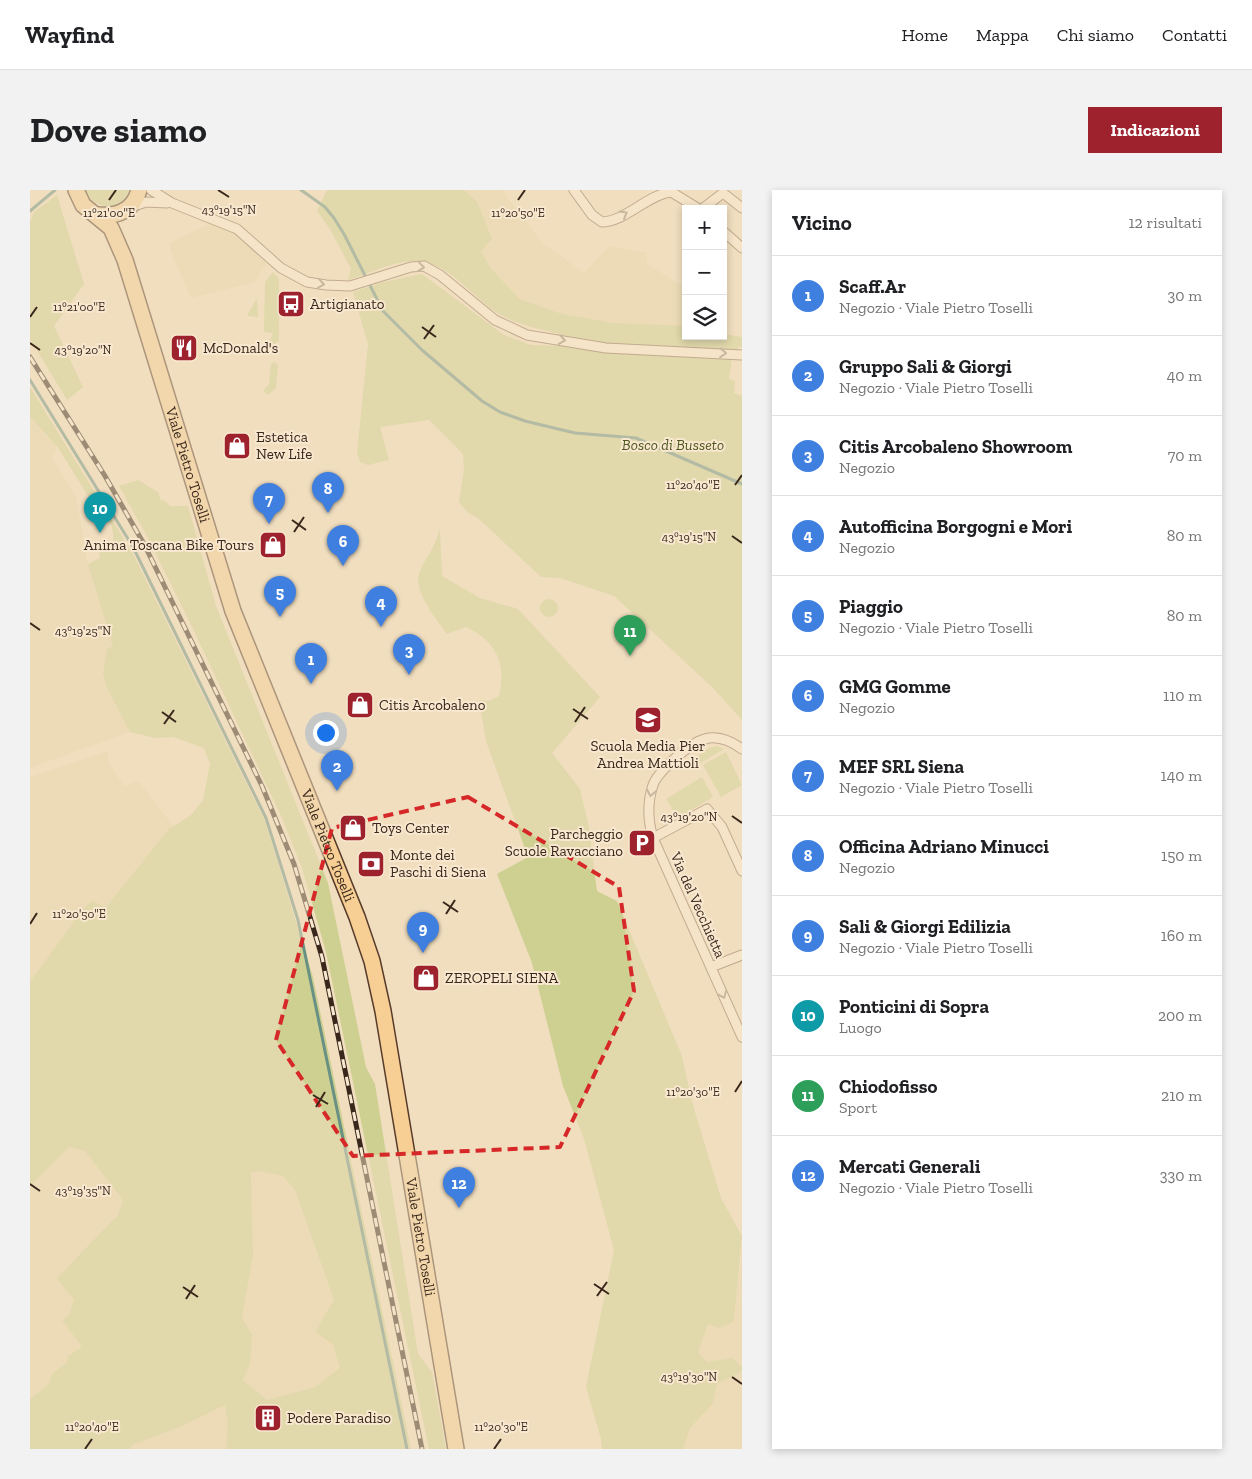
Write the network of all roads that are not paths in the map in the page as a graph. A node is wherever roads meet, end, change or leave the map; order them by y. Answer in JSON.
{"nodes":[{"id":1,"x":76,"y":190,"type":"edge"},
{"id":2,"x":139,"y":190,"type":"edge"},
{"id":3,"x":151,"y":190,"type":"edge"},
{"id":4,"x":574,"y":190,"type":"edge"},
{"id":5,"x":669,"y":191,"type":"edge"},
{"id":6,"x":172,"y":203,"type":"junction"},
{"id":7,"x":693,"y":205,"type":"edge"},
{"id":8,"x":706,"y":205,"type":"edge"},
{"id":9,"x":129,"y":208,"type":"junction"},
{"id":10,"x":742,"y":208,"type":"edge"},
{"id":11,"x":98,"y":215,"type":"junction"},
{"id":12,"x":727,"y":235,"type":"edge"},
{"id":13,"x":742,"y":248,"type":"edge"},
{"id":14,"x":125,"y":260,"type":"junction"},
{"id":15,"x":742,"y":354,"type":"edge"},
{"id":16,"x":741,"y":748,"type":"edge"},
{"id":17,"x":653,"y":838,"type":"junction"},
{"id":18,"x":742,"y":871,"type":"edge"},
{"id":19,"x":742,"y":954,"type":"edge"},
{"id":20,"x":711,"y":968,"type":"junction"},
{"id":21,"x":742,"y":1037,"type":"edge"},
{"id":22,"x":456,"y":1449,"type":"edge"}],
"edges":[{"from":1,"to":11,"type":"main road","name":"Viale Pietro Toselli"},
{"from":2,"to":9,"type":"main road","name":"Viale Pietro Toselli"},
{"from":3,"to":6,"type":"street"},
{"from":4,"to":5,"type":"street","one_way":true},
{"from":5,"to":7,"type":"street"},
{"from":6,"to":9,"type":"street"},
{"from":6,"to":15,"type":"street","one_way":true},
{"from":8,"to":10,"type":"street"},
{"from":9,"to":11,"type":"main road"},
{"from":9,"to":14,"type":"main road","name":"Viale Pietro Toselli"},
{"from":11,"to":14,"type":"main road","name":"Viale Pietro Toselli"},
{"from":12,"to":13,"type":"street"},
{"from":14,"to":22,"type":"main road","name":"Viale Pietro Toselli"},
{"from":16,"to":17,"type":"street","name":"Via del Vecchietta","one_way":true},
{"from":17,"to":18,"type":"street"},
{"from":17,"to":20,"type":"street","name":"Via del Vecchietta"},
{"from":19,"to":20,"type":"street"},
{"from":20,"to":21,"type":"street","name":"Via del Vecchietta","one_way":true}]}
